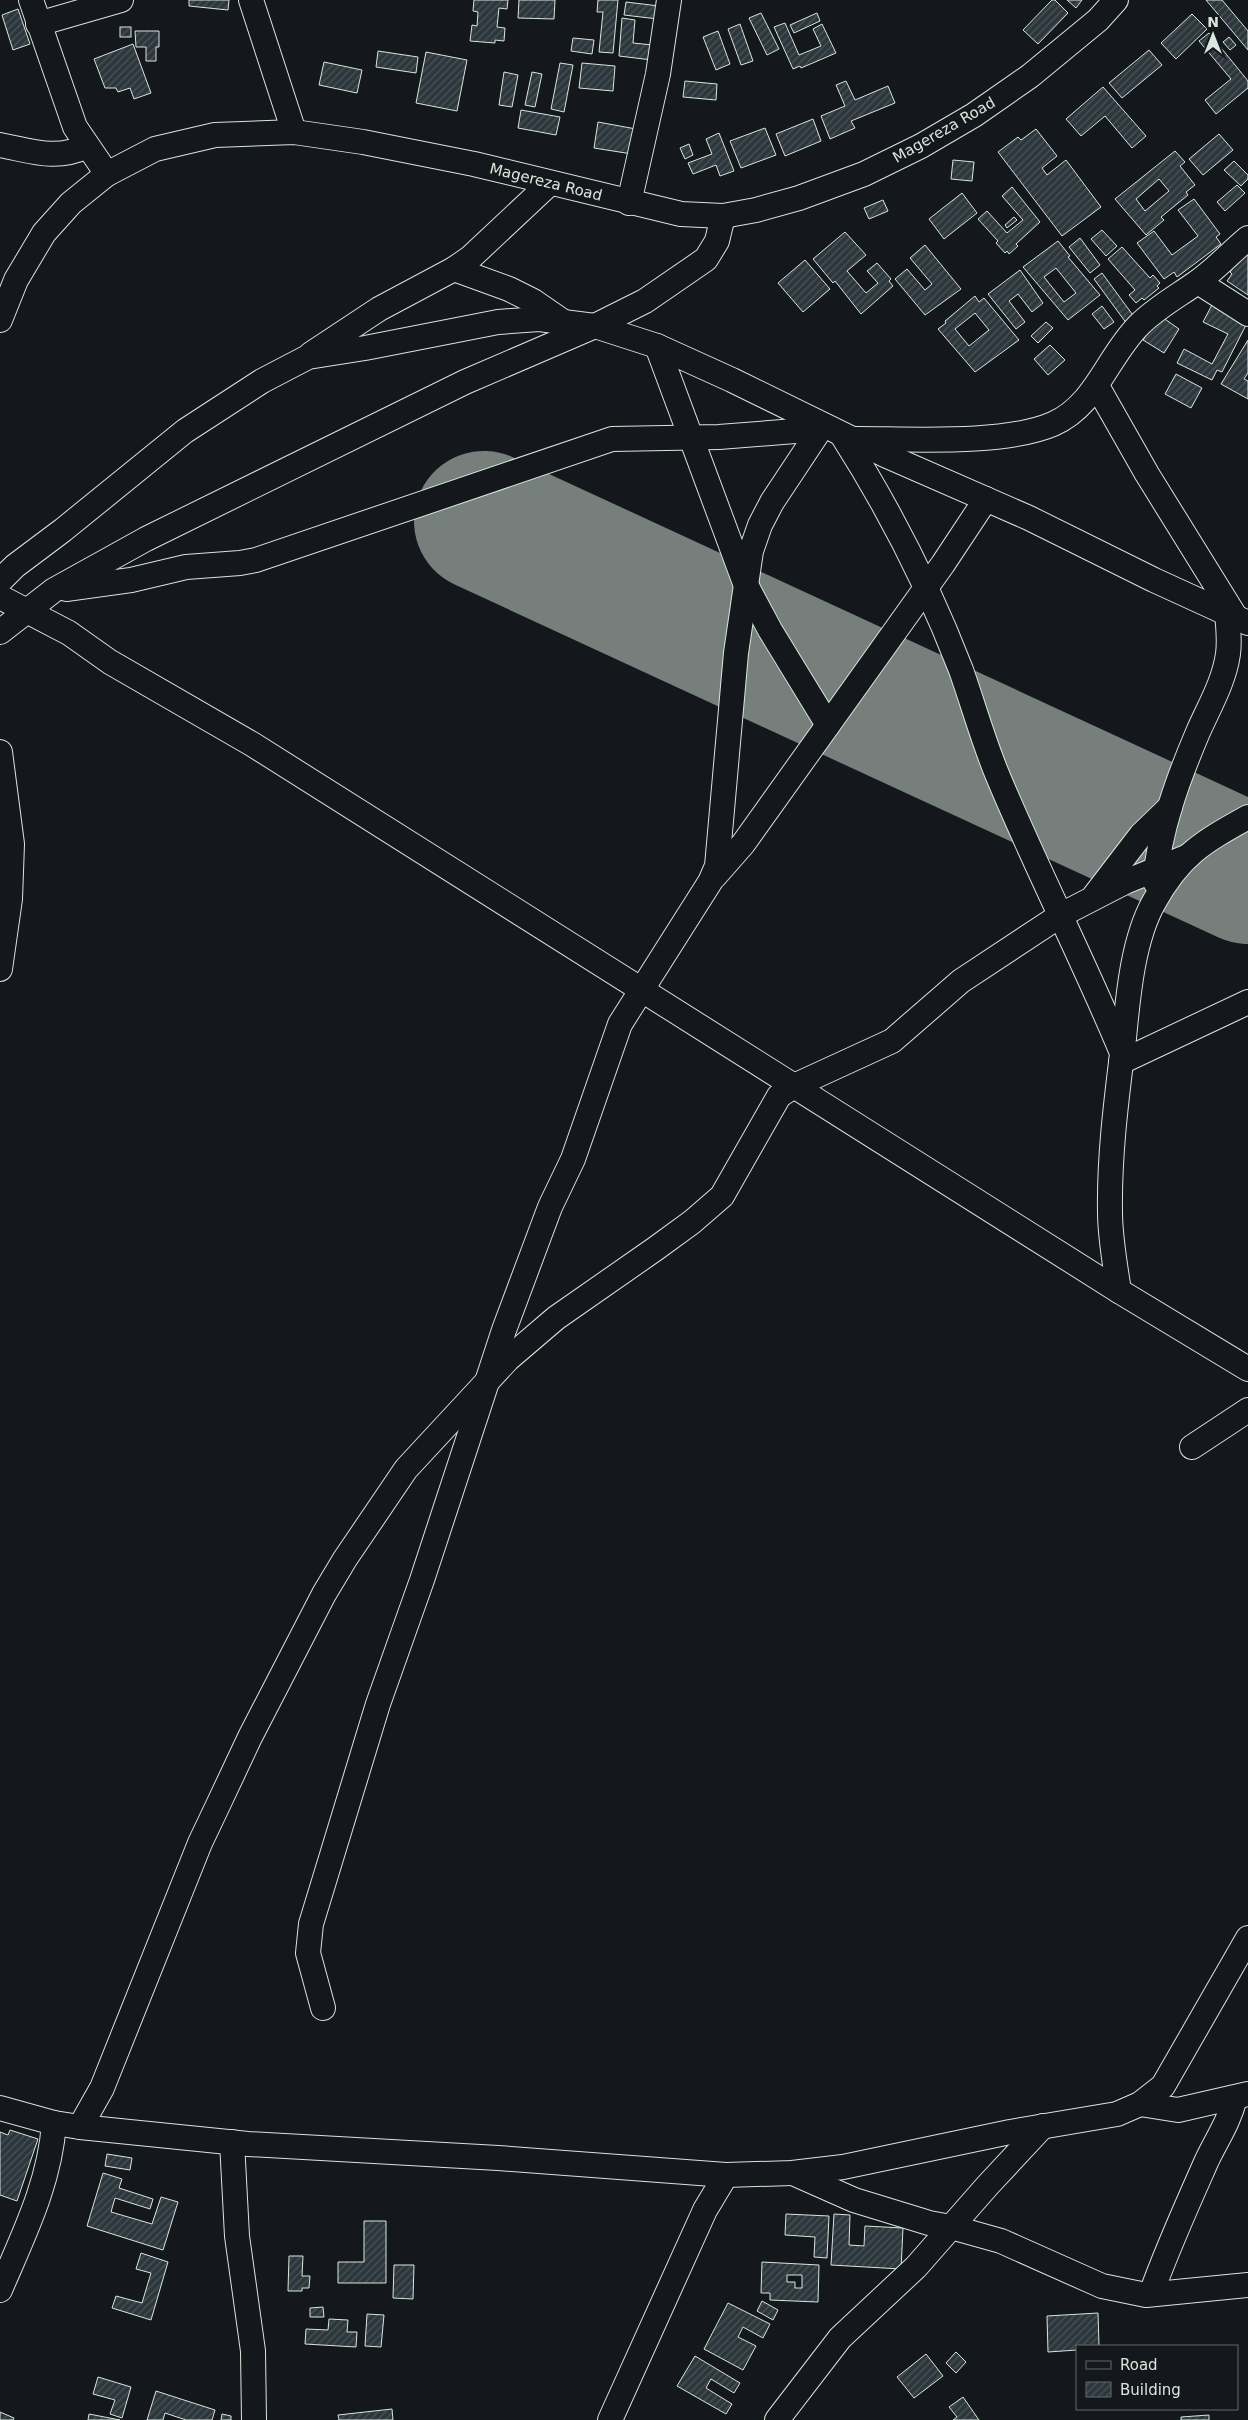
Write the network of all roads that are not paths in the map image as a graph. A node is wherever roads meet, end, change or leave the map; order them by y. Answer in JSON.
{"nodes":[{"id":1,"x":31,"y":0,"type":"edge"},
{"id":2,"x":121,"y":0,"type":"edge"},
{"id":3,"x":251,"y":0,"type":"edge"},
{"id":4,"x":669,"y":0,"type":"edge"},
{"id":5,"x":1116,"y":0,"type":"edge"},
{"id":6,"x":38,"y":24,"type":"junction"},
{"id":7,"x":294,"y":132,"type":"junction"},
{"id":8,"x":0,"y":145,"type":"edge"},
{"id":9,"x":87,"y":146,"type":"junction"},
{"id":10,"x":107,"y":174,"type":"junction"},
{"id":11,"x":550,"y":183,"type":"junction"},
{"id":12,"x":630,"y":204,"type":"junction"},
{"id":13,"x":723,"y":216,"type":"junction"},
{"id":14,"x":1248,"y":238,"type":"edge"},
{"id":15,"x":454,"y":269,"type":"junction"},
{"id":16,"x":1198,"y":282,"type":"junction"},
{"id":17,"x":1248,"y":314,"type":"edge"},
{"id":18,"x":0,"y":320,"type":"edge"},
{"id":19,"x":563,"y":322,"type":"junction"},
{"id":20,"x":595,"y":326,"type":"junction"},
{"id":21,"x":657,"y":346,"type":"junction"},
{"id":22,"x":308,"y":357,"type":"junction"},
{"id":23,"x":1097,"y":386,"type":"junction"},
{"id":24,"x":834,"y":432,"type":"junction"},
{"id":25,"x":690,"y":438,"type":"junction"},
{"id":26,"x":986,"y":500,"type":"junction"},
{"id":27,"x":0,"y":581,"type":"edge"},
{"id":28,"x":745,"y":583,"type":"junction"},
{"id":29,"x":926,"y":586,"type":"junction"},
{"id":30,"x":54,"y":590,"type":"junction"},
{"id":31,"x":0,"y":597,"type":"edge"},
{"id":32,"x":27,"y":610,"type":"junction"},
{"id":33,"x":1236,"y":617,"type":"edge"},
{"id":34,"x":0,"y":632,"type":"edge"},
{"id":35,"x":828,"y":725,"type":"junction"},
{"id":36,"x":0,"y":752,"type":"edge"},
{"id":37,"x":1171,"y":806,"type":"junction"},
{"id":38,"x":1248,"y":817,"type":"edge"},
{"id":39,"x":1186,"y":856,"type":"junction"},
{"id":40,"x":1156,"y":870,"type":"junction"},
{"id":41,"x":710,"y":882,"type":"junction"},
{"id":42,"x":1094,"y":896,"type":"junction"},
{"id":43,"x":1153,"y":903,"type":"junction"},
{"id":44,"x":1060,"y":915,"type":"junction"},
{"id":45,"x":0,"y":969,"type":"edge"},
{"id":46,"x":642,"y":990,"type":"junction"},
{"id":47,"x":1248,"y":1002,"type":"edge"},
{"id":48,"x":1121,"y":1058,"type":"junction"},
{"id":49,"x":794,"y":1086,"type":"junction"},
{"id":50,"x":1119,"y":1291,"type":"junction"},
{"id":51,"x":1248,"y":1369,"type":"edge"},
{"id":52,"x":487,"y":1381,"type":"junction"},
{"id":53,"x":1248,"y":1410,"type":"edge"},
{"id":54,"x":1192,"y":1447,"type":"dead end"},
{"id":55,"x":1248,"y":1938,"type":"edge"},
{"id":56,"x":323,"y":2008,"type":"dead end"},
{"id":57,"x":1241,"y":2096,"type":"edge"},
{"id":58,"x":1140,"y":2104,"type":"junction"},
{"id":59,"x":0,"y":2108,"type":"edge"},
{"id":60,"x":54,"y":2123,"type":"junction"},
{"id":61,"x":1043,"y":2126,"type":"junction"},
{"id":62,"x":80,"y":2127,"type":"junction"},
{"id":63,"x":232,"y":2142,"type":"junction"},
{"id":64,"x":792,"y":2173,"type":"junction"},
{"id":65,"x":726,"y":2175,"type":"junction"},
{"id":66,"x":951,"y":2227,"type":"junction"},
{"id":67,"x":1248,"y":2285,"type":"edge"},
{"id":68,"x":0,"y":2290,"type":"edge"},
{"id":69,"x":1151,"y":2294,"type":"junction"},
{"id":70,"x":254,"y":2420,"type":"edge"},
{"id":71,"x":610,"y":2420,"type":"edge"},
{"id":72,"x":777,"y":2420,"type":"edge"}],
"edges":[{"from":1,"to":6,"type":"street"},
{"from":2,"to":6,"type":"street"},
{"from":3,"to":7,"type":"street"},
{"from":4,"to":12,"type":"street"},
{"from":5,"to":13,"type":"street","name":"Magereza Road"},
{"from":6,"to":9,"type":"street"},
{"from":7,"to":10,"type":"street","name":"Magereza Road"},
{"from":7,"to":11,"type":"street","name":"Magereza Road"},
{"from":8,"to":9,"type":"street"},
{"from":9,"to":10,"type":"street"},
{"from":10,"to":18,"type":"street","name":"Magereza Road"},
{"from":11,"to":12,"type":"street","name":"Magereza Road"},
{"from":11,"to":15,"type":"street"},
{"from":12,"to":13,"type":"street","name":"Magereza Road"},
{"from":13,"to":20,"type":"street"},
{"from":14,"to":16,"type":"street"},
{"from":15,"to":19,"type":"street"},
{"from":15,"to":22,"type":"street"},
{"from":16,"to":17,"type":"street"},
{"from":16,"to":23,"type":"street"},
{"from":19,"to":20,"type":"street"},
{"from":19,"to":22,"type":"street"},
{"from":20,"to":21,"type":"street"},
{"from":20,"to":30,"type":"street"},
{"from":21,"to":24,"type":"street"},
{"from":21,"to":25,"type":"street"},
{"from":22,"to":27,"type":"street"},
{"from":23,"to":24,"type":"street"},
{"from":23,"to":33,"type":"street"},
{"from":24,"to":25,"type":"street"},
{"from":24,"to":26,"type":"street"},
{"from":24,"to":28,"type":"street"},
{"from":24,"to":29,"type":"street"},
{"from":25,"to":28,"type":"street"},
{"from":25,"to":30,"type":"street"},
{"from":26,"to":29,"type":"street"},
{"from":26,"to":33,"type":"street"},
{"from":28,"to":35,"type":"street"},
{"from":28,"to":41,"type":"street"},
{"from":29,"to":35,"type":"street"},
{"from":29,"to":44,"type":"street"},
{"from":30,"to":32,"type":"street"},
{"from":31,"to":32,"type":"street"},
{"from":32,"to":34,"type":"street"},
{"from":32,"to":46,"type":"street"},
{"from":33,"to":37,"type":"street"},
{"from":35,"to":41,"type":"street"},
{"from":36,"to":45,"type":"street"},
{"from":37,"to":40,"type":"street"},
{"from":37,"to":42,"type":"street"},
{"from":38,"to":39,"type":"street"},
{"from":39,"to":40,"type":"street"},
{"from":39,"to":43,"type":"street"},
{"from":40,"to":42,"type":"street"},
{"from":40,"to":43,"type":"street"},
{"from":41,"to":46,"type":"street"},
{"from":42,"to":44,"type":"street"},
{"from":43,"to":48,"type":"street"},
{"from":44,"to":48,"type":"street"},
{"from":44,"to":49,"type":"street"},
{"from":46,"to":49,"type":"street"},
{"from":46,"to":52,"type":"street"},
{"from":47,"to":48,"type":"street"},
{"from":48,"to":50,"type":"street"},
{"from":49,"to":50,"type":"street"},
{"from":49,"to":52,"type":"street"},
{"from":50,"to":51,"type":"street"},
{"from":52,"to":56,"type":"street"},
{"from":52,"to":62,"type":"street"},
{"from":53,"to":54,"type":"street"},
{"from":55,"to":58,"type":"street"},
{"from":57,"to":58,"type":"street"},
{"from":57,"to":69,"type":"street"},
{"from":58,"to":61,"type":"street"},
{"from":59,"to":60,"type":"street"},
{"from":60,"to":62,"type":"street"},
{"from":60,"to":68,"type":"street"},
{"from":61,"to":64,"type":"street"},
{"from":61,"to":66,"type":"street"},
{"from":62,"to":63,"type":"street"},
{"from":63,"to":65,"type":"street"},
{"from":63,"to":70,"type":"street"},
{"from":64,"to":65,"type":"street"},
{"from":64,"to":66,"type":"street"},
{"from":65,"to":71,"type":"street"},
{"from":66,"to":69,"type":"street"},
{"from":66,"to":72,"type":"street"},
{"from":67,"to":69,"type":"street"}]}
